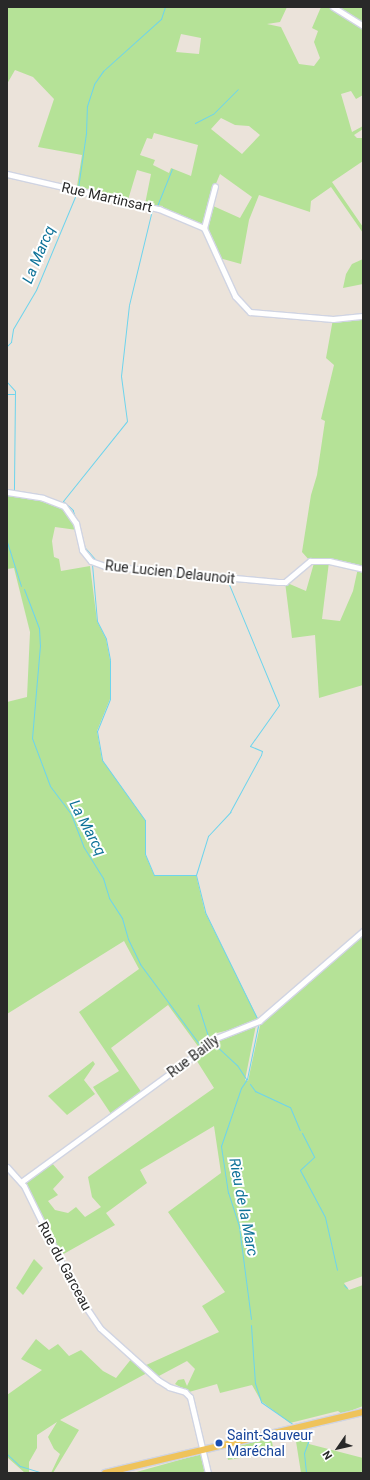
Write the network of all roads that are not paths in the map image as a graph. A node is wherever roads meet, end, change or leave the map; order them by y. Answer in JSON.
{"nodes":[{"id":1,"x":333,"y":7,"type":"edge"},
{"id":2,"x":363,"y":26,"type":"edge"},
{"id":3,"x":7,"y":174,"type":"edge"},
{"id":4,"x":215,"y":186,"type":"dead end"},
{"id":5,"x":204,"y":228,"type":"junction"},
{"id":6,"x":363,"y":316,"type":"edge"},
{"id":7,"x":7,"y":492,"type":"edge"},
{"id":8,"x":363,"y":569,"type":"edge"},
{"id":9,"x":363,"y":931,"type":"edge"},
{"id":10,"x":7,"y":1167,"type":"edge"},
{"id":11,"x":21,"y":1182,"type":"junction"},
{"id":12,"x":363,"y":1412,"type":"edge"},
{"id":13,"x":203,"y":1450,"type":"junction"},
{"id":14,"x":105,"y":1473,"type":"edge"},
{"id":15,"x":208,"y":1473,"type":"edge"}],
"edges":[{"from":1,"to":2,"type":"street"},
{"from":3,"to":5,"type":"street","name":"Rue Martinsart"},
{"from":4,"to":5,"type":"street"},
{"from":5,"to":6,"type":"street"},
{"from":7,"to":8,"type":"street","name":"Rue Lucien Delaunoit"},
{"from":9,"to":11,"type":"street","name":"Rue Bailly"},
{"from":10,"to":11,"type":"street","name":"Rue du Garceau"},
{"from":11,"to":13,"type":"street","name":"Rue du Garceau"},
{"from":12,"to":13,"type":"main road"},
{"from":13,"to":14,"type":"main road"},
{"from":13,"to":15,"type":"street","name":"Rue du Garceau"}]}
